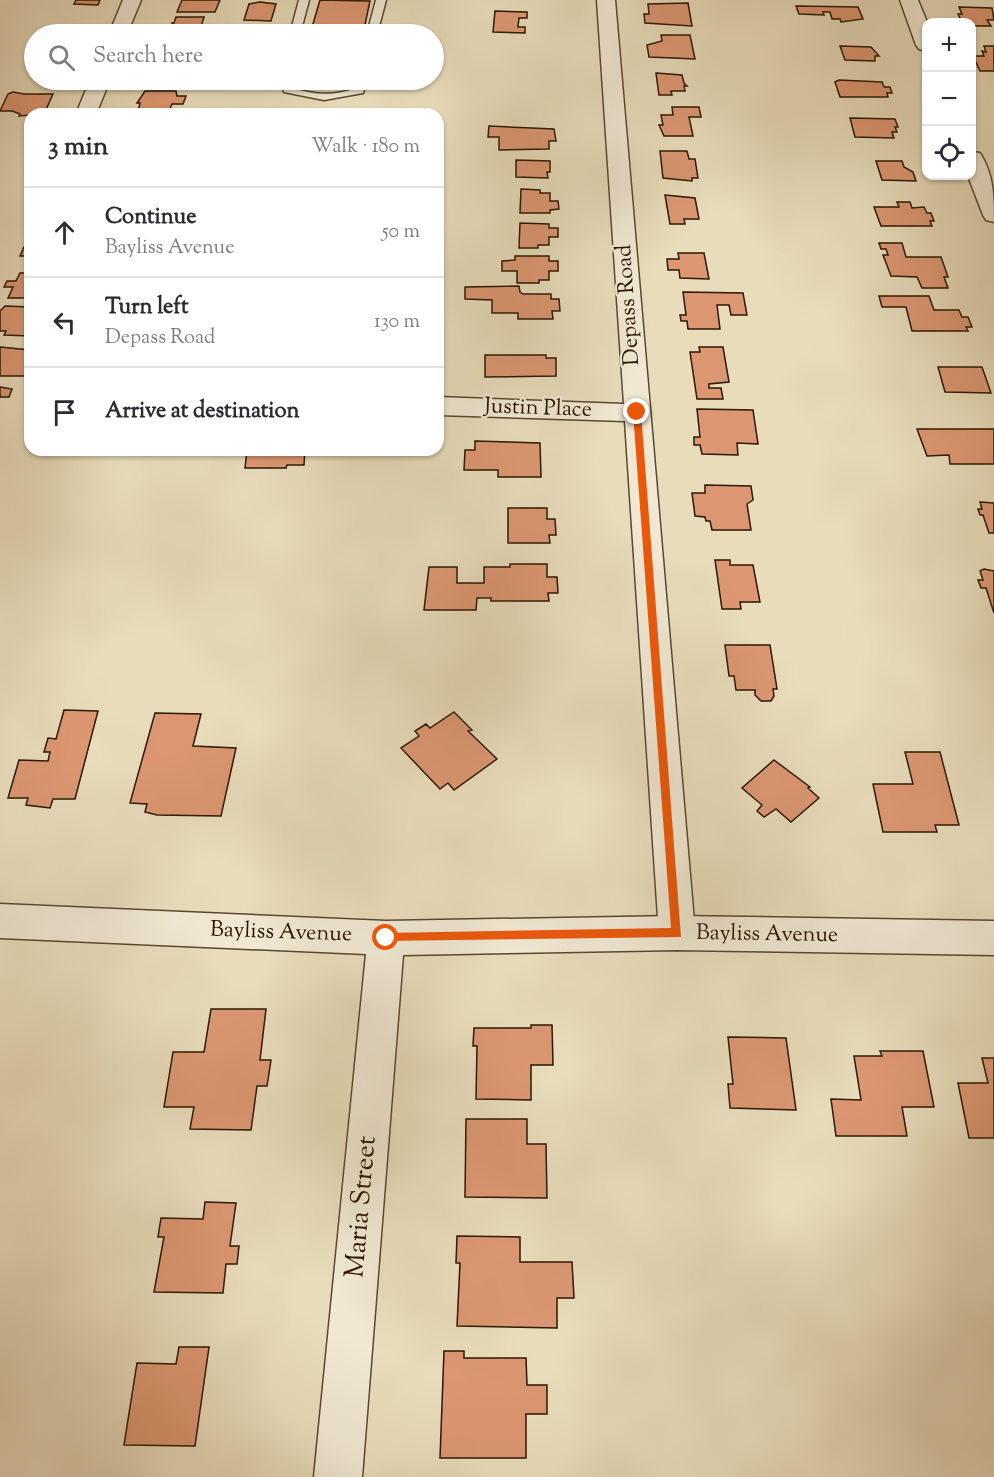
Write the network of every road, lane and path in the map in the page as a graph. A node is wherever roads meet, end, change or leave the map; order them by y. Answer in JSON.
{"nodes":[{"id":1,"x":132,"y":0,"type":"edge"},
{"id":2,"x":304,"y":0,"type":"edge"},
{"id":3,"x":606,"y":0,"type":"edge"},
{"id":4,"x":909,"y":0,"type":"edge"},
{"id":5,"x":381,"y":2,"type":"edge"},
{"id":6,"x":122,"y":24,"type":"edge"},
{"id":7,"x":298,"y":24,"type":"edge"},
{"id":8,"x":375,"y":24,"type":"edge"},
{"id":9,"x":922,"y":32,"type":"edge"},
{"id":10,"x":96,"y":90,"type":"edge"},
{"id":11,"x":288,"y":90,"type":"edge"},
{"id":12,"x":355,"y":90,"type":"edge"},
{"id":13,"x":88,"y":108,"type":"edge"},
{"id":14,"x":976,"y":168,"type":"edge"},
{"id":15,"x":994,"y":215,"type":"edge"},
{"id":16,"x":444,"y":406,"type":"edge"},
{"id":17,"x":637,"y":412,"type":"junction"},
{"id":18,"x":0,"y":921,"type":"edge"},
{"id":19,"x":677,"y":933,"type":"junction"},
{"id":20,"x":386,"y":938,"type":"junction"},
{"id":21,"x":994,"y":938,"type":"edge"},
{"id":22,"x":338,"y":1477,"type":"edge"}],
"edges":[{"from":1,"to":6,"type":"street"},
{"from":2,"to":7,"type":"lane"},
{"from":3,"to":17,"type":"street","name":"Depass Road"},
{"from":4,"to":9,"type":"street"},
{"from":5,"to":8,"type":"lane"},
{"from":10,"to":13,"type":"street"},
{"from":11,"to":12,"type":"lane"},
{"from":14,"to":15,"type":"street"},
{"from":16,"to":17,"type":"street","name":"Justin Place"},
{"from":17,"to":19,"type":"street","name":"Depass Road"},
{"from":18,"to":20,"type":"street","name":"Bayliss Avenue"},
{"from":19,"to":20,"type":"street","name":"Bayliss Avenue"},
{"from":19,"to":21,"type":"street","name":"Bayliss Avenue"},
{"from":20,"to":22,"type":"street","name":"Maria Street"}]}
